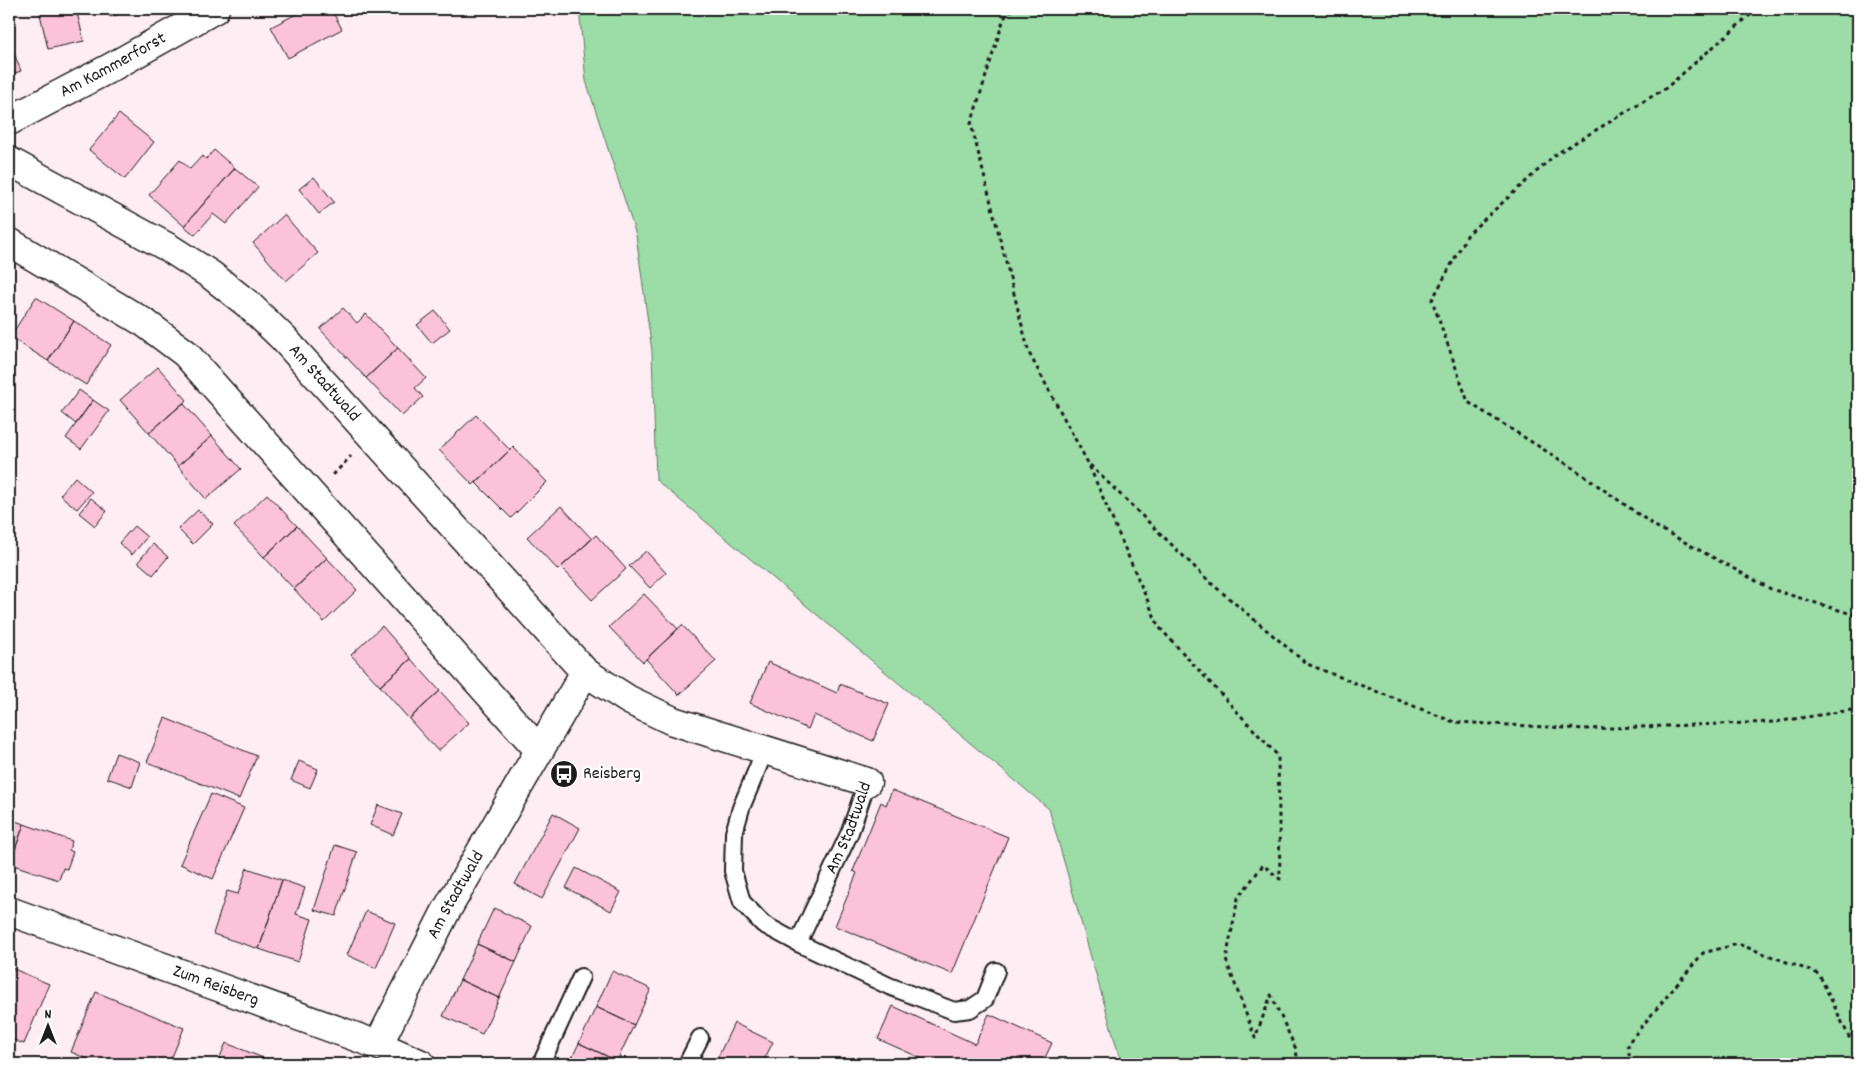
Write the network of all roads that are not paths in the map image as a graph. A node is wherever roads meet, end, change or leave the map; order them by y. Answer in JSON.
{"nodes":[{"id":1,"x":216,"y":9,"type":"edge"},
{"id":2,"x":9,"y":121,"type":"edge"},
{"id":3,"x":9,"y":161,"type":"edge"},
{"id":4,"x":9,"y":242,"type":"edge"},
{"id":5,"x":585,"y":672,"type":"junction"},
{"id":6,"x":539,"y":750,"type":"junction"},
{"id":7,"x":765,"y":750,"type":"junction"},
{"id":8,"x":867,"y":782,"type":"joint"},
{"id":9,"x":9,"y":911,"type":"edge"},
{"id":10,"x":798,"y":944,"type":"junction"},
{"id":11,"x":996,"y":971,"type":"dead end"},
{"id":12,"x":581,"y":977,"type":"dead end"},
{"id":13,"x":700,"y":1038,"type":"dead end"},
{"id":14,"x":378,"y":1045,"type":"junction"},
{"id":15,"x":421,"y":1064,"type":"edge"},
{"id":16,"x":541,"y":1064,"type":"edge"},
{"id":17,"x":687,"y":1064,"type":"edge"}],
"edges":[{"from":1,"to":2,"type":"street","name":"Am Kammerforst"},
{"from":3,"to":5,"type":"street","name":"Am Stadtwald"},
{"from":4,"to":6,"type":"street"},
{"from":5,"to":6,"type":"street","name":"Am Stadtwald"},
{"from":5,"to":7,"type":"street","name":"Am Stadtwald"},
{"from":6,"to":14,"type":"street","name":"Am Stadtwald"},
{"from":7,"to":8,"type":"street","name":"Am Stadtwald"},
{"from":7,"to":10,"type":"lane"},
{"from":8,"to":10,"type":"lane","name":"Am Stadtwald"},
{"from":9,"to":14,"type":"street","name":"Zum Reisberg"},
{"from":10,"to":11,"type":"lane"},
{"from":12,"to":16,"type":"lane"},
{"from":13,"to":17,"type":"lane"},
{"from":14,"to":15,"type":"street","name":"Zum Reisberg"}]}
